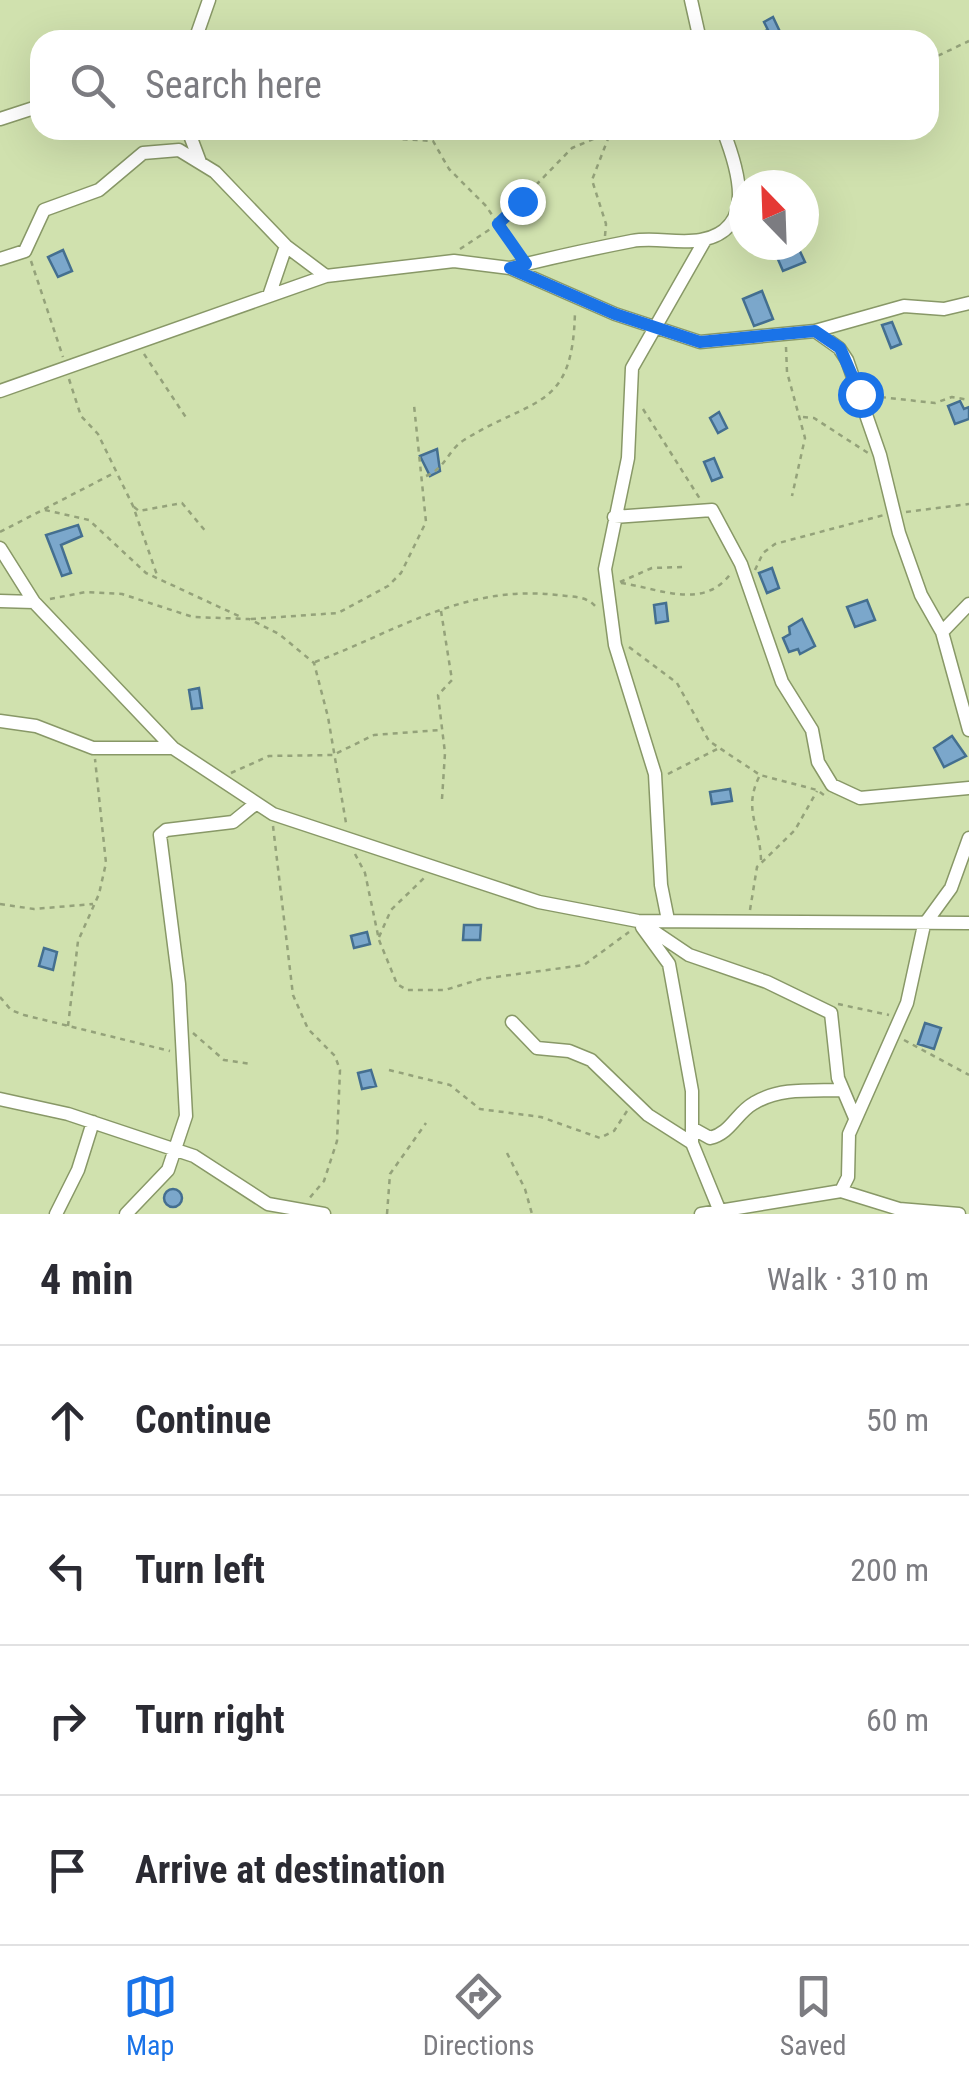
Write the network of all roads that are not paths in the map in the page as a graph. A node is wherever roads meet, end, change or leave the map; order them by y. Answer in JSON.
{"nodes":[{"id":1,"x":210,"y":0,"type":"edge"},
{"id":2,"x":691,"y":0,"type":"edge"},
{"id":3,"x":199,"y":30,"type":"edge"},
{"id":4,"x":698,"y":30,"type":"edge"},
{"id":5,"x":30,"y":109,"type":"edge"},
{"id":6,"x":0,"y":119,"type":"edge"},
{"id":7,"x":192,"y":140,"type":"edge"},
{"id":8,"x":727,"y":140,"type":"edge"},
{"id":9,"x":200,"y":162,"type":"junction"},
{"id":10,"x":705,"y":240,"type":"junction"},
{"id":11,"x":286,"y":246,"type":"junction"},
{"id":12,"x":0,"y":258,"type":"edge"},
{"id":13,"x":510,"y":268,"type":"junction"},
{"id":14,"x":326,"y":276,"type":"junction"},
{"id":15,"x":269,"y":296,"type":"junction"},
{"id":16,"x":969,"y":304,"type":"edge"},
{"id":17,"x":657,"y":324,"type":"junction"},
{"id":18,"x":815,"y":331,"type":"junction"},
{"id":19,"x":0,"y":391,"type":"edge"},
{"id":20,"x":614,"y":517,"type":"junction"},
{"id":21,"x":0,"y":548,"type":"edge"},
{"id":22,"x":0,"y":601,"type":"edge"},
{"id":23,"x":34,"y":602,"type":"junction"},
{"id":24,"x":969,"y":604,"type":"edge"},
{"id":25,"x":942,"y":632,"type":"junction"},
{"id":26,"x":0,"y":721,"type":"edge"},
{"id":27,"x":969,"y":730,"type":"edge"},
{"id":28,"x":173,"y":748,"type":"junction"},
{"id":29,"x":969,"y":788,"type":"edge"},
{"id":30,"x":254,"y":804,"type":"junction"},
{"id":31,"x":969,"y":838,"type":"edge"},
{"id":32,"x":968,"y":849,"type":"edge"},
{"id":33,"x":668,"y":920,"type":"junction"},
{"id":34,"x":638,"y":921,"type":"junction"},
{"id":35,"x":969,"y":924,"type":"edge"},
{"id":36,"x":924,"y":925,"type":"junction"},
{"id":37,"x":512,"y":1022,"type":"dead end"},
{"id":38,"x":842,"y":1090,"type":"junction"},
{"id":39,"x":0,"y":1099,"type":"edge"},
{"id":40,"x":855,"y":1118,"type":"junction"},
{"id":41,"x":93,"y":1122,"type":"junction"},
{"id":42,"x":692,"y":1136,"type":"junction"},
{"id":43,"x":177,"y":1152,"type":"junction"},
{"id":44,"x":842,"y":1191,"type":"junction"},
{"id":45,"x":782,"y":1202,"type":"junction"},
{"id":46,"x":270,"y":1209,"type":"edge"},
{"id":47,"x":721,"y":1212,"type":"edge"},
{"id":48,"x":56,"y":1214,"type":"edge"},
{"id":49,"x":126,"y":1214,"type":"edge"},
{"id":50,"x":324,"y":1214,"type":"edge"},
{"id":51,"x":701,"y":1214,"type":"edge"},
{"id":52,"x":756,"y":1214,"type":"edge"},
{"id":53,"x":959,"y":1214,"type":"edge"}],
"edges":[{"from":1,"to":3,"type":"street"},
{"from":2,"to":4,"type":"street"},
{"from":5,"to":6,"type":"street"},
{"from":7,"to":9,"type":"street"},
{"from":8,"to":10,"type":"street"},
{"from":9,"to":11,"type":"street"},
{"from":9,"to":12,"type":"street"},
{"from":10,"to":13,"type":"street"},
{"from":10,"to":17,"type":"street"},
{"from":11,"to":14,"type":"street"},
{"from":11,"to":15,"type":"street"},
{"from":13,"to":14,"type":"street"},
{"from":13,"to":17,"type":"street"},
{"from":14,"to":15,"type":"street"},
{"from":15,"to":19,"type":"street"},
{"from":16,"to":18,"type":"street"},
{"from":17,"to":18,"type":"street"},
{"from":17,"to":20,"type":"street"},
{"from":18,"to":25,"type":"street"},
{"from":20,"to":29,"type":"street"},
{"from":20,"to":33,"type":"street"},
{"from":21,"to":23,"type":"street"},
{"from":22,"to":23,"type":"street"},
{"from":23,"to":28,"type":"street"},
{"from":24,"to":25,"type":"street"},
{"from":25,"to":27,"type":"street"},
{"from":26,"to":28,"type":"street"},
{"from":28,"to":30,"type":"street"},
{"from":30,"to":34,"type":"street"},
{"from":30,"to":43,"type":"street"},
{"from":31,"to":32,"type":"street"},
{"from":32,"to":36,"type":"street"},
{"from":33,"to":34,"type":"street"},
{"from":33,"to":36,"type":"street"},
{"from":34,"to":38,"type":"street"},
{"from":34,"to":42,"type":"street"},
{"from":35,"to":36,"type":"street"},
{"from":36,"to":40,"type":"street"},
{"from":37,"to":42,"type":"street"},
{"from":38,"to":40,"type":"street"},
{"from":38,"to":42,"type":"street"},
{"from":39,"to":41,"type":"street"},
{"from":40,"to":44,"type":"street"},
{"from":41,"to":43,"type":"street"},
{"from":41,"to":48,"type":"street"},
{"from":42,"to":47,"type":"street"},
{"from":43,"to":46,"type":"street"},
{"from":43,"to":49,"type":"street"},
{"from":44,"to":45,"type":"street"},
{"from":44,"to":53,"type":"street"},
{"from":45,"to":47,"type":"street"},
{"from":45,"to":52,"type":"street"},
{"from":46,"to":50,"type":"street"},
{"from":47,"to":51,"type":"street"}]}
